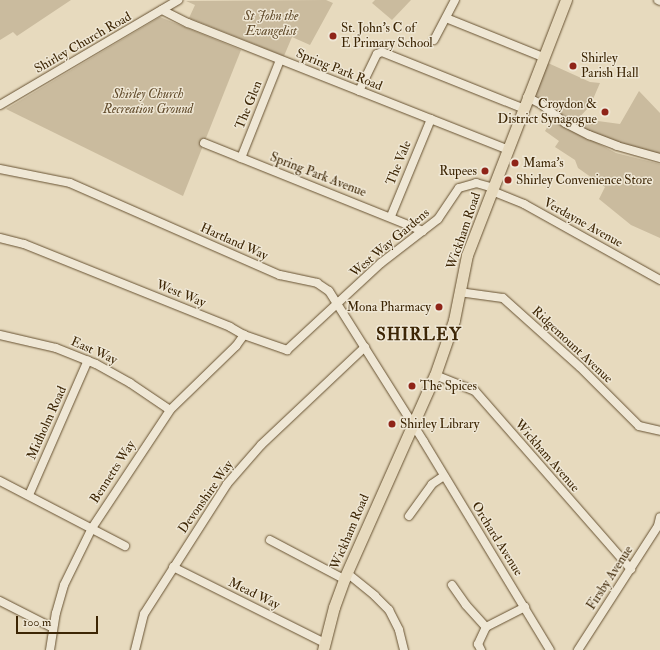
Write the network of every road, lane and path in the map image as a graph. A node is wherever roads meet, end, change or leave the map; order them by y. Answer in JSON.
{"nodes":[{"id":1,"x":178,"y":0,"type":"edge"},
{"id":2,"x":455,"y":0,"type":"edge"},
{"id":3,"x":566,"y":0,"type":"edge"},
{"id":4,"x":162,"y":10,"type":"junction"},
{"id":5,"x":446,"y":18,"type":"junction"},
{"id":6,"x":434,"y":40,"type":"dead end"},
{"id":7,"x":542,"y":57,"type":"junction"},
{"id":8,"x":280,"y":60,"type":"junction"},
{"id":9,"x":359,"y":91,"type":"junction"},
{"id":10,"x":527,"y":97,"type":"junction"},
{"id":11,"x":0,"y":106,"type":"edge"},
{"id":12,"x":522,"y":108,"type":"junction"},
{"id":13,"x":431,"y":119,"type":"junction"},
{"id":14,"x":204,"y":143,"type":"dead end"},
{"id":15,"x":508,"y":150,"type":"junction"},
{"id":16,"x":240,"y":158,"type":"junction"},
{"id":17,"x":660,"y":158,"type":"edge"},
{"id":18,"x":0,"y":169,"type":"edge"},
{"id":19,"x":493,"y":190,"type":"junction"},
{"id":20,"x":390,"y":216,"type":"junction"},
{"id":21,"x":423,"y":231,"type":"junction"},
{"id":22,"x":0,"y":238,"type":"edge"},
{"id":23,"x":660,"y":280,"type":"edge"},
{"id":24,"x":459,"y":292,"type":"junction"},
{"id":25,"x":339,"y":304,"type":"junction"},
{"id":26,"x":0,"y":335,"type":"edge"},
{"id":27,"x":244,"y":335,"type":"junction"},
{"id":28,"x":365,"y":347,"type":"junction"},
{"id":29,"x":88,"y":360,"type":"junction"},
{"id":30,"x":435,"y":374,"type":"junction"},
{"id":31,"x":423,"y":403,"type":"junction"},
{"id":32,"x":401,"y":408,"type":"junction"},
{"id":33,"x":170,"y":410,"type":"junction"},
{"id":34,"x":413,"y":425,"type":"junction"},
{"id":35,"x":660,"y":431,"type":"edge"},
{"id":36,"x":424,"y":442,"type":"junction"},
{"id":37,"x":404,"y":445,"type":"junction"},
{"id":38,"x":444,"y":476,"type":"junction"},
{"id":39,"x":0,"y":481,"type":"edge"},
{"id":40,"x":29,"y":495,"type":"junction"},
{"id":41,"x":409,"y":516,"type":"dead end"},
{"id":42,"x":660,"y":517,"type":"edge"},
{"id":43,"x":92,"y":528,"type":"junction"},
{"id":44,"x":270,"y":540,"type":"dead end"},
{"id":45,"x":124,"y":546,"type":"dead end"},
{"id":46,"x":173,"y":567,"type":"junction"},
{"id":47,"x":631,"y":569,"type":"junction"},
{"id":48,"x":346,"y":576,"type":"junction"},
{"id":49,"x":452,"y":585,"type":"dead end"},
{"id":50,"x":0,"y":601,"type":"edge"},
{"id":51,"x":525,"y":608,"type":"junction"},
{"id":52,"x":486,"y":627,"type":"junction"},
{"id":53,"x":53,"y":628,"type":"junction"},
{"id":54,"x":324,"y":646,"type":"edge"},
{"id":55,"x":50,"y":650,"type":"edge"},
{"id":56,"x":135,"y":650,"type":"edge"},
{"id":57,"x":404,"y":650,"type":"edge"},
{"id":58,"x":481,"y":650,"type":"edge"},
{"id":59,"x":550,"y":650,"type":"edge"},
{"id":60,"x":578,"y":650,"type":"edge"}],
"edges":[{"from":1,"to":4,"type":"street","name":"Shirley Church Road"},
{"from":2,"to":5,"type":"street"},
{"from":3,"to":7,"type":"highway","name":"Wickham Road"},
{"from":4,"to":8,"type":"street","name":"Spring Park Road"},
{"from":4,"to":11,"type":"street","name":"Shirley Church Road"},
{"from":5,"to":6,"type":"street"},
{"from":5,"to":7,"type":"street"},
{"from":7,"to":10,"type":"highway","name":"Wickham Road"},
{"from":8,"to":9,"type":"street","name":"Spring Park Road"},
{"from":8,"to":16,"type":"street","name":"The Glen"},
{"from":9,"to":12,"type":"street"},
{"from":9,"to":13,"type":"street","name":"Spring Park Road"},
{"from":10,"to":12,"type":"highway","name":"Wickham Road"},
{"from":10,"to":17,"type":"street"},
{"from":12,"to":15,"type":"highway","name":"Wickham Road"},
{"from":13,"to":15,"type":"street","name":"Spring Park Road"},
{"from":13,"to":20,"type":"street","name":"The Vale"},
{"from":14,"to":16,"type":"street","name":"Spring Park Avenue"},
{"from":15,"to":19,"type":"highway","name":"Wickham Road"},
{"from":16,"to":20,"type":"street","name":"Spring Park Avenue"},
{"from":18,"to":25,"type":"street","name":"Hartland Way"},
{"from":19,"to":21,"type":"street","name":"West Way Gardens"},
{"from":19,"to":23,"type":"street","name":"Verdayne Avenue"},
{"from":19,"to":24,"type":"highway","name":"Wickham Road"},
{"from":20,"to":21,"type":"street","name":"Spring Park Avenue"},
{"from":21,"to":25,"type":"street","name":"West Way Gardens"},
{"from":22,"to":27,"type":"street","name":"West Way"},
{"from":24,"to":30,"type":"highway","name":"Wickham Road"},
{"from":24,"to":35,"type":"street","name":"Ridgemount Avenue"},
{"from":25,"to":27,"type":"street","name":"West Way"},
{"from":25,"to":28,"type":"street","name":"Hartland Way"},
{"from":26,"to":29,"type":"street","name":"East Way"},
{"from":27,"to":33,"type":"street","name":"Bennetts Way"},
{"from":28,"to":32,"type":"street","name":"Hartland Way"},
{"from":28,"to":46,"type":"street","name":"Devonshire Way"},
{"from":29,"to":33,"type":"street","name":"East Way"},
{"from":29,"to":40,"type":"street","name":"Midholm Road"},
{"from":30,"to":31,"type":"highway","name":"Wickham Road"},
{"from":30,"to":47,"type":"street","name":"Wickham Avenue"},
{"from":31,"to":32,"type":"street"},
{"from":31,"to":34,"type":"highway","name":"Wickham Road"},
{"from":32,"to":34,"type":"street","name":"Hartland Way"},
{"from":33,"to":43,"type":"street","name":"Bennetts Way"},
{"from":34,"to":36,"type":"street","name":"Orchard Avenue"},
{"from":34,"to":37,"type":"highway","name":"Wickham Road"},
{"from":36,"to":37,"type":"street"},
{"from":36,"to":38,"type":"street","name":"Orchard Avenue"},
{"from":37,"to":48,"type":"highway","name":"Wickham Road"},
{"from":38,"to":41,"type":"street"},
{"from":38,"to":51,"type":"street","name":"Orchard Avenue"},
{"from":39,"to":40,"type":"street"},
{"from":40,"to":43,"type":"street"},
{"from":42,"to":47,"type":"street","name":"Firsby Avenue"},
{"from":43,"to":45,"type":"street"},
{"from":43,"to":53,"type":"street","name":"Bennetts Way"},
{"from":44,"to":48,"type":"street"},
{"from":46,"to":54,"type":"street","name":"Mead Way"},
{"from":46,"to":56,"type":"street","name":"Devonshire Way"},
{"from":47,"to":60,"type":"street","name":"Firsby Avenue"},
{"from":48,"to":54,"type":"highway","name":"Wickham Road"},
{"from":48,"to":57,"type":"street"},
{"from":49,"to":52,"type":"street"},
{"from":50,"to":53,"type":"street"},
{"from":51,"to":52,"type":"street"},
{"from":51,"to":59,"type":"street","name":"Orchard Avenue"},
{"from":52,"to":58,"type":"street"},
{"from":53,"to":55,"type":"street","name":"Bennetts Way"}]}
